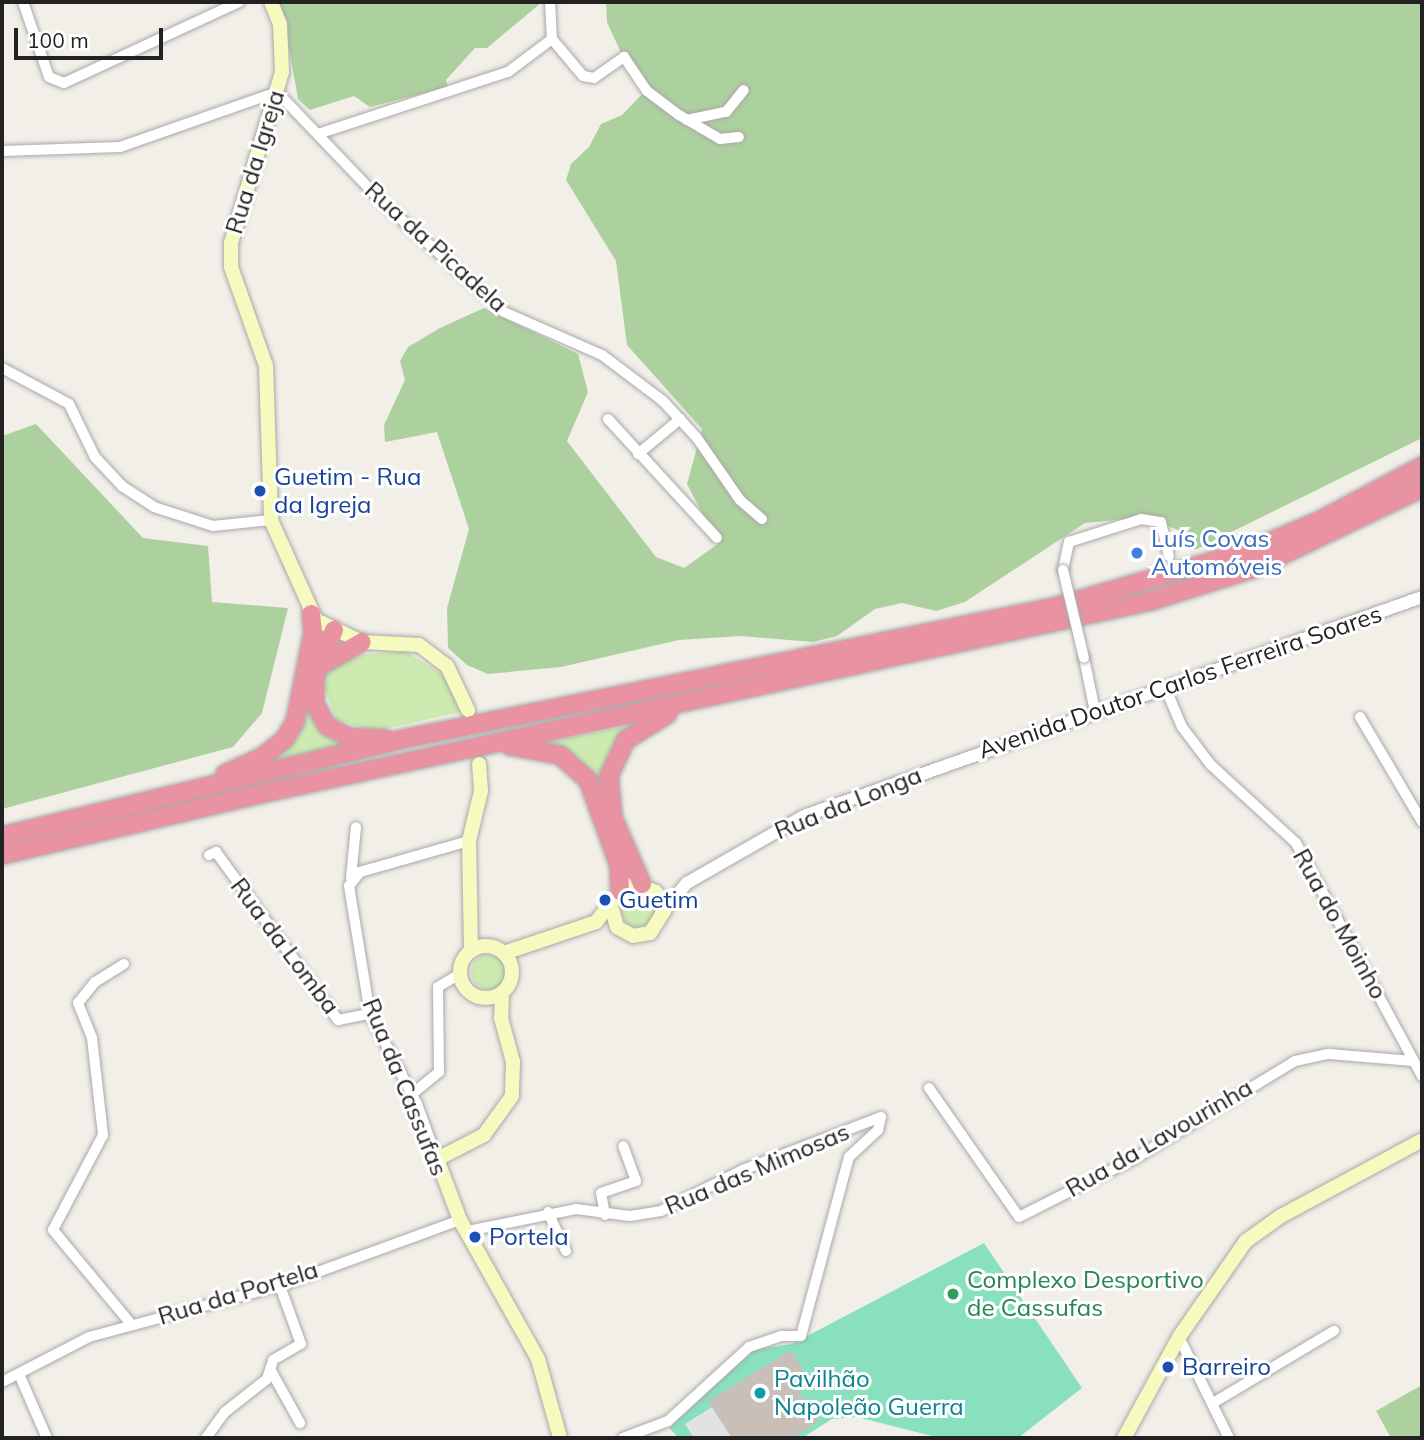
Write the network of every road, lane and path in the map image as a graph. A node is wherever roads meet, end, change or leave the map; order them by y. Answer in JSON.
{"nodes":[{"id":1,"x":23,"y":2,"type":"edge"},
{"id":2,"x":239,"y":2,"type":"edge"},
{"id":3,"x":271,"y":2,"type":"edge"},
{"id":4,"x":550,"y":2,"type":"edge"},
{"id":5,"x":552,"y":39,"type":"junction"},
{"id":6,"x":744,"y":90,"type":"dead end"},
{"id":7,"x":277,"y":92,"type":"junction"},
{"id":8,"x":687,"y":120,"type":"junction"},
{"id":9,"x":321,"y":133,"type":"junction"},
{"id":10,"x":739,"y":137,"type":"dead end"},
{"id":11,"x":2,"y":151,"type":"edge"},
{"id":12,"x":2,"y":368,"type":"edge"},
{"id":13,"x":608,"y":419,"type":"dead end"},
{"id":14,"x":680,"y":419,"type":"junction"},
{"id":15,"x":638,"y":454,"type":"junction"},
{"id":16,"x":1422,"y":466,"type":"edge"},
{"id":17,"x":1422,"y":488,"type":"edge"},
{"id":18,"x":762,"y":519,"type":"dead end"},
{"id":19,"x":271,"y":520,"type":"junction"},
{"id":20,"x":717,"y":538,"type":"dead end"},
{"id":21,"x":1169,"y":556,"type":"dead end"},
{"id":22,"x":290,"y":567,"type":"junction"},
{"id":23,"x":1422,"y":597,"type":"edge"},
{"id":24,"x":311,"y":614,"type":"junction"},
{"id":25,"x":334,"y":631,"type":"junction"},
{"id":26,"x":362,"y":642,"type":"junction"},
{"id":27,"x":312,"y":665,"type":"junction"},
{"id":28,"x":1165,"y":687,"type":"junction"},
{"id":29,"x":695,"y":703,"type":"junction"},
{"id":30,"x":468,"y":710,"type":"dead end"},
{"id":31,"x":1095,"y":711,"type":"junction"},
{"id":32,"x":1360,"y":717,"type":"dead end"},
{"id":33,"x":403,"y":739,"type":"junction"},
{"id":34,"x":485,"y":745,"type":"junction"},
{"id":35,"x":479,"y":764,"type":"dead end"},
{"id":36,"x":937,"y":767,"type":"joint"},
{"id":37,"x":203,"y":786,"type":"junction"},
{"id":38,"x":1422,"y":822,"type":"edge"},
{"id":39,"x":356,"y":827,"type":"dead end"},
{"id":40,"x":2,"y":836,"type":"edge"},
{"id":41,"x":469,"y":841,"type":"junction"},
{"id":42,"x":2,"y":855,"type":"edge"},
{"id":43,"x":209,"y":855,"type":"dead end"},
{"id":44,"x":351,"y":878,"type":"junction"},
{"id":45,"x":687,"y":883,"type":"junction"},
{"id":46,"x":649,"y":888,"type":"junction"},
{"id":47,"x":616,"y":898,"type":"junction"},
{"id":48,"x":471,"y":904,"type":"junction"},
{"id":49,"x":664,"y":911,"type":"junction"},
{"id":50,"x":617,"y":927,"type":"junction"},
{"id":51,"x":498,"y":950,"type":"junction"},
{"id":52,"x":471,"y":951,"type":"junction"},
{"id":53,"x":124,"y":964,"type":"dead end"},
{"id":54,"x":513,"y":973,"type":"junction"},
{"id":55,"x":460,"y":974,"type":"junction"},
{"id":56,"x":502,"y":994,"type":"junction"},
{"id":57,"x":482,"y":998,"type":"junction"},
{"id":58,"x":370,"y":1014,"type":"junction"},
{"id":59,"x":501,"y":1018,"type":"junction"},
{"id":60,"x":1413,"y":1061,"type":"junction"},
{"id":61,"x":1422,"y":1076,"type":"edge"},
{"id":62,"x":929,"y":1088,"type":"dead end"},
{"id":63,"x":412,"y":1094,"type":"junction"},
{"id":64,"x":1422,"y":1140,"type":"edge"},
{"id":65,"x":623,"y":1146,"type":"dead end"},
{"id":66,"x":437,"y":1159,"type":"junction"},
{"id":67,"x":548,"y":1212,"type":"junction"},
{"id":68,"x":605,"y":1214,"type":"junction"},
{"id":69,"x":464,"y":1225,"type":"junction"},
{"id":70,"x":566,"y":1251,"type":"dead end"},
{"id":71,"x":280,"y":1286,"type":"junction"},
{"id":72,"x":131,"y":1324,"type":"junction"},
{"id":73,"x":1334,"y":1331,"type":"dead end"},
{"id":74,"x":1179,"y":1337,"type":"junction"},
{"id":75,"x":270,"y":1368,"type":"junction"},
{"id":76,"x":19,"y":1374,"type":"junction"},
{"id":77,"x":2,"y":1382,"type":"edge"},
{"id":78,"x":1213,"y":1403,"type":"junction"},
{"id":79,"x":300,"y":1423,"type":"dead end"},
{"id":80,"x":47,"y":1438,"type":"edge"},
{"id":81,"x":206,"y":1438,"type":"edge"},
{"id":82,"x":560,"y":1438,"type":"edge"},
{"id":83,"x":623,"y":1438,"type":"edge"},
{"id":84,"x":1124,"y":1438,"type":"edge"},
{"id":85,"x":1229,"y":1438,"type":"edge"}],
"edges":[{"from":1,"to":2,"type":"street"},
{"from":3,"to":7,"type":"main road","name":"Rua da Igreja"},
{"from":4,"to":5,"type":"street"},
{"from":5,"to":8,"type":"street"},
{"from":5,"to":9,"type":"street"},
{"from":6,"to":8,"type":"street"},
{"from":7,"to":9,"type":"street","name":"Rua da Picadela"},
{"from":7,"to":11,"type":"street"},
{"from":7,"to":19,"type":"main road","name":"Rua da Igreja"},
{"from":8,"to":10,"type":"street"},
{"from":9,"to":14,"type":"street","name":"Rua da Picadela"},
{"from":12,"to":19,"type":"street"},
{"from":13,"to":15,"type":"street"},
{"from":14,"to":15,"type":"street"},
{"from":14,"to":18,"type":"street","name":"Rua da Picadela"},
{"from":15,"to":20,"type":"street"},
{"from":16,"to":33,"type":"highway"},
{"from":17,"to":29,"type":"highway"},
{"from":19,"to":22,"type":"main road","name":"Rua da Igreja"},
{"from":21,"to":31,"type":"street","bridge":true},
{"from":22,"to":24,"type":"main road","name":"Rua da Igreja"},
{"from":22,"to":25,"type":"main road","name":"Rua da Igreja"},
{"from":23,"to":28,"type":"street","name":"Avenida Doutor Carlos Ferreira Soares"},
{"from":24,"to":25,"type":"main road","name":"Rua da Igreja"},
{"from":24,"to":27,"type":"highway"},
{"from":25,"to":26,"type":"main road","name":"Rua da Igreja"},
{"from":25,"to":27,"type":"highway"},
{"from":26,"to":27,"type":"highway"},
{"from":26,"to":30,"type":"main road","name":"Rua da Igreja"},
{"from":27,"to":33,"type":"highway"},
{"from":27,"to":37,"type":"highway"},
{"from":28,"to":31,"type":"street","name":"Avenida Doutor Carlos Ferreira Soares"},
{"from":28,"to":60,"type":"street","name":"Rua do Moinho"},
{"from":29,"to":34,"type":"highway"},
{"from":29,"to":46,"type":"highway"},
{"from":31,"to":36,"type":"street","name":"Avenida Doutor Carlos Ferreira Soares"},
{"from":32,"to":38,"type":"street"},
{"from":33,"to":37,"type":"highway"},
{"from":34,"to":42,"type":"highway"},
{"from":34,"to":47,"type":"highway"},
{"from":35,"to":41,"type":"main road"},
{"from":36,"to":45,"type":"street","name":"Rua da Longa"},
{"from":37,"to":40,"type":"highway"},
{"from":39,"to":44,"type":"street","name":"Rua da Cassufas"},
{"from":41,"to":44,"type":"street"},
{"from":41,"to":48,"type":"main road"},
{"from":43,"to":58,"type":"street","name":"Rua da Lomba"},
{"from":44,"to":58,"type":"street","name":"Rua da Cassufas"},
{"from":45,"to":46,"type":"street","name":"Rua da Longa"},
{"from":45,"to":49,"type":"street","name":"Rua da Longa"},
{"from":46,"to":47,"type":"main road","name":"Rua da Longa"},
{"from":46,"to":49,"type":"main road"},
{"from":47,"to":50,"type":"main road"},
{"from":47,"to":51,"type":"main road","name":"Rua da Longa"},
{"from":48,"to":51,"type":"main road"},
{"from":48,"to":52,"type":"main road"},
{"from":49,"to":50,"type":"main road","name":"Rua da Longa"},
{"from":50,"to":54,"type":"main road","name":"Rua da Longa"},
{"from":51,"to":52,"type":"main road","name":"Rua da Longa"},
{"from":51,"to":54,"type":"main road"},
{"from":52,"to":55,"type":"main road"},
{"from":53,"to":72,"type":"street"},
{"from":54,"to":56,"type":"main road","name":"Rua da Longa"},
{"from":55,"to":57,"type":"main road"},
{"from":55,"to":63,"type":"street"},
{"from":56,"to":57,"type":"main road"},
{"from":56,"to":59,"type":"main road"},
{"from":57,"to":59,"type":"main road"},
{"from":58,"to":63,"type":"street","name":"Rua da Cassufas"},
{"from":59,"to":66,"type":"main road"},
{"from":60,"to":61,"type":"street","name":"Rua do Moinho"},
{"from":60,"to":62,"type":"street","name":"Rua da Lavourinha"},
{"from":63,"to":66,"type":"street","name":"Rua da Cassufas"},
{"from":64,"to":74,"type":"main road"},
{"from":65,"to":68,"type":"street","name":"Rua das Mimosas"},
{"from":66,"to":69,"type":"main road","name":"Rua da Cassufas"},
{"from":67,"to":68,"type":"street","name":"Rua das Mimosas"},
{"from":67,"to":69,"type":"street","name":"Rua das Mimosas"},
{"from":67,"to":70,"type":"street"},
{"from":68,"to":83,"type":"street","name":"Rua das Mimosas"},
{"from":69,"to":71,"type":"street","name":"Rua da Portela"},
{"from":69,"to":82,"type":"main road","name":"Rua da Cassufas"},
{"from":71,"to":72,"type":"street","name":"Rua da Portela"},
{"from":71,"to":75,"type":"street"},
{"from":72,"to":76,"type":"street","name":"Rua da Portela"},
{"from":73,"to":78,"type":"street"},
{"from":74,"to":78,"type":"street"},
{"from":74,"to":84,"type":"main road"},
{"from":75,"to":79,"type":"street"},
{"from":75,"to":81,"type":"street"},
{"from":76,"to":77,"type":"street","name":"Rua da Portela"},
{"from":76,"to":80,"type":"street"},
{"from":78,"to":85,"type":"street"}]}
